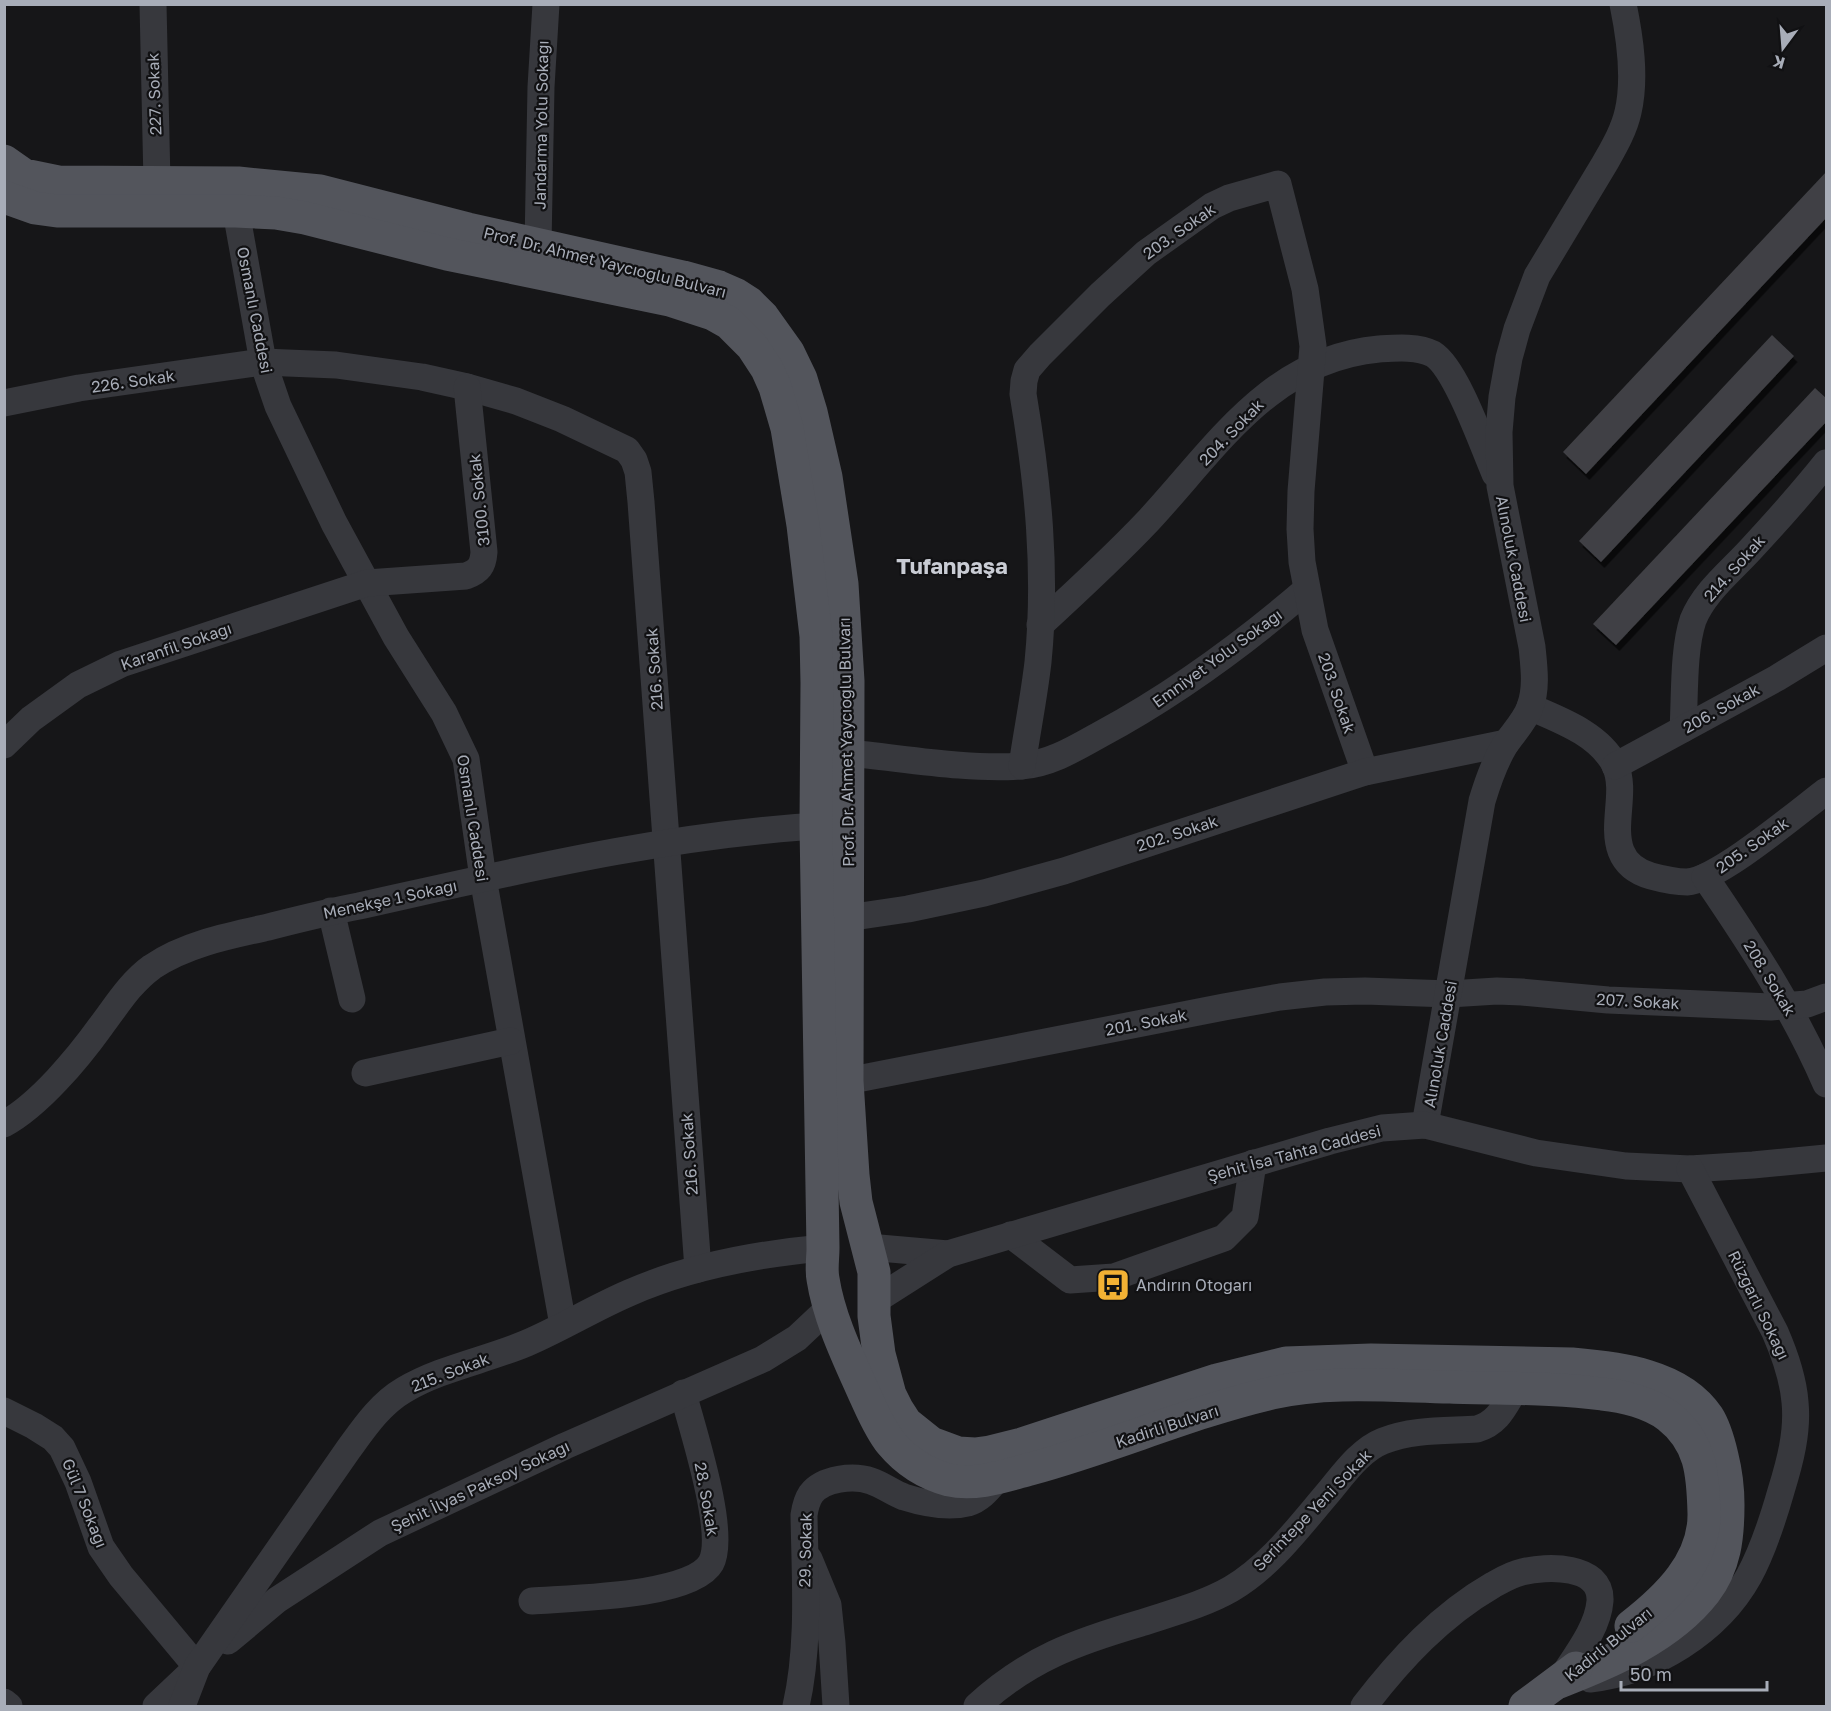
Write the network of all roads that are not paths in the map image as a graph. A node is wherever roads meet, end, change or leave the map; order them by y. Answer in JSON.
{"nodes":[{"id":1,"x":153,"y":4,"type":"edge"},
{"id":2,"x":546,"y":4,"type":"edge"},
{"id":3,"x":1623,"y":4,"type":"edge"},
{"id":4,"x":4,"y":161,"type":"edge"},
{"id":5,"x":157,"y":183,"type":"junction"},
{"id":6,"x":4,"y":197,"type":"edge"},
{"id":7,"x":236,"y":211,"type":"junction"},
{"id":8,"x":538,"y":245,"type":"junction"},
{"id":9,"x":263,"y":362,"type":"junction"},
{"id":10,"x":1312,"y":366,"type":"junction"},
{"id":11,"x":467,"y":387,"type":"junction"},
{"id":12,"x":4,"y":403,"type":"edge"},
{"id":13,"x":1827,"y":464,"type":"edge"},
{"id":14,"x":1500,"y":486,"type":"junction"},
{"id":15,"x":367,"y":584,"type":"junction"},
{"id":16,"x":1306,"y":591,"type":"junction"},
{"id":17,"x":1040,"y":625,"type":"junction"},
{"id":18,"x":1827,"y":648,"type":"edge"},
{"id":19,"x":1530,"y":707,"type":"junction"},
{"id":20,"x":1683,"y":729,"type":"junction"},
{"id":21,"x":1506,"y":743,"type":"junction"},
{"id":22,"x":4,"y":745,"type":"edge"},
{"id":23,"x":848,"y":753,"type":"junction"},
{"id":24,"x":1022,"y":766,"type":"junction"},
{"id":25,"x":1616,"y":766,"type":"junction"},
{"id":26,"x":1365,"y":772,"type":"junction"},
{"id":27,"x":1827,"y":791,"type":"edge"},
{"id":28,"x":848,"y":825,"type":"junction"},
{"id":29,"x":816,"y":826,"type":"junction"},
{"id":30,"x":666,"y":842,"type":"junction"},
{"id":31,"x":1705,"y":877,"type":"junction"},
{"id":32,"x":483,"y":878,"type":"junction"},
{"id":33,"x":332,"y":911,"type":"junction"},
{"id":34,"x":847,"y":918,"type":"junction"},
{"id":35,"x":1449,"y":994,"type":"junction"},
{"id":36,"x":1827,"y":997,"type":"edge"},
{"id":37,"x":352,"y":999,"type":"dead end"},
{"id":38,"x":1788,"y":1006,"type":"junction"},
{"id":39,"x":511,"y":1041,"type":"junction"},
{"id":40,"x":364,"y":1074,"type":"dead end"},
{"id":41,"x":847,"y":1081,"type":"junction"},
{"id":42,"x":1827,"y":1084,"type":"edge"},
{"id":43,"x":4,"y":1124,"type":"edge"},
{"id":44,"x":1425,"y":1125,"type":"junction"},
{"id":45,"x":1827,"y":1158,"type":"edge"},
{"id":46,"x":1253,"y":1163,"type":"junction"},
{"id":47,"x":1690,"y":1169,"type":"junction"},
{"id":48,"x":1011,"y":1235,"type":"junction"},
{"id":49,"x":868,"y":1247,"type":"junction"},
{"id":50,"x":824,"y":1248,"type":"junction"},
{"id":51,"x":948,"y":1254,"type":"junction"},
{"id":52,"x":698,"y":1269,"type":"junction"},
{"id":53,"x":874,"y":1301,"type":"junction"},
{"id":54,"x":830,"y":1307,"type":"junction"},
{"id":55,"x":563,"y":1325,"type":"junction"},
{"id":56,"x":1515,"y":1389,"type":"junction"},
{"id":57,"x":683,"y":1393,"type":"junction"},
{"id":58,"x":4,"y":1411,"type":"edge"},
{"id":59,"x":999,"y":1477,"type":"junction"},
{"id":60,"x":805,"y":1549,"type":"junction"},
{"id":61,"x":532,"y":1602,"type":"dead end"},
{"id":62,"x":197,"y":1667,"type":"junction"},
{"id":63,"x":1559,"y":1682,"type":"junction"},
{"id":64,"x":4,"y":1702,"type":"edge"},
{"id":65,"x":9,"y":1707,"type":"edge"},
{"id":66,"x":156,"y":1707,"type":"edge"},
{"id":67,"x":182,"y":1707,"type":"edge"},
{"id":68,"x":796,"y":1707,"type":"edge"},
{"id":69,"x":836,"y":1707,"type":"edge"},
{"id":70,"x":977,"y":1707,"type":"edge"},
{"id":71,"x":1364,"y":1707,"type":"edge"},
{"id":72,"x":1525,"y":1707,"type":"edge"}],
"edges":[{"from":1,"to":5,"type":"street","name":"227. Sokak"},
{"from":2,"to":8,"type":"street","name":"Jandarma Yolu Sokağı"},
{"from":3,"to":14,"type":"street","name":"Alınoluk Caddesi"},
{"from":4,"to":5,"type":"main road","name":"Prof. Dr. Ahmet Yaycıoğlu Bulvarı"},
{"from":5,"to":8,"type":"main road","name":"Prof. Dr. Ahmet Yaycıoğlu Bulvarı"},
{"from":6,"to":7,"type":"main road","name":"Prof. Dr. Ahmet Yaycıoğlu Bulvarı"},
{"from":7,"to":9,"type":"street","name":"Osmanlı Caddesi"},
{"from":7,"to":29,"type":"main road","name":"Prof. Dr. Ahmet Yaycıoğlu Bulvarı"},
{"from":8,"to":23,"type":"main road","name":"Prof. Dr. Ahmet Yaycıoğlu Bulvarı"},
{"from":9,"to":11,"type":"street","name":"216. Sokak"},
{"from":9,"to":12,"type":"street","name":"226. Sokak"},
{"from":9,"to":15,"type":"street","name":"Osmanlı Caddesi"},
{"from":10,"to":14,"type":"street","name":"204. Sokak"},
{"from":10,"to":16,"type":"street","name":"203. Sokak"},
{"from":10,"to":17,"type":"street","name":"204. Sokak"},
{"from":10,"to":17,"type":"street","name":"203. Sokak"},
{"from":11,"to":15,"type":"street","name":"3100. Sokak"},
{"from":11,"to":30,"type":"street","name":"216. Sokak"},
{"from":13,"to":20,"type":"street","name":"214. Sokak"},
{"from":14,"to":19,"type":"street","name":"Alınoluk Caddesi"},
{"from":15,"to":22,"type":"street","name":"Karanfil Sokağı"},
{"from":15,"to":32,"type":"street","name":"Osmanlı Caddesi"},
{"from":16,"to":24,"type":"street","name":"Emniyet Yolu Sokağı"},
{"from":16,"to":26,"type":"street","name":"203. Sokak"},
{"from":17,"to":24,"type":"street","name":"203. Sokak"},
{"from":18,"to":20,"type":"street","name":"206. Sokak"},
{"from":19,"to":21,"type":"street","name":"Alınoluk Caddesi"},
{"from":19,"to":25,"type":"street"},
{"from":20,"to":25,"type":"street","name":"206. Sokak"},
{"from":21,"to":26,"type":"street","name":"202. Sokak"},
{"from":21,"to":35,"type":"street","name":"Alınoluk Caddesi"},
{"from":23,"to":24,"type":"street","name":"Emniyet Yolu Sokağı"},
{"from":23,"to":28,"type":"main road","name":"Prof. Dr. Ahmet Yaycıoğlu Bulvarı"},
{"from":25,"to":31,"type":"street","name":"205. Sokak"},
{"from":26,"to":34,"type":"street","name":"202. Sokak"},
{"from":27,"to":31,"type":"street","name":"205. Sokak"},
{"from":28,"to":29,"type":"street","name":"Menekşe 1 Sokağı"},
{"from":28,"to":34,"type":"main road","name":"Prof. Dr. Ahmet Yaycıoğlu Bulvarı"},
{"from":29,"to":30,"type":"street","name":"Menekşe 1 Sokağı"},
{"from":29,"to":50,"type":"main road","name":"Prof. Dr. Ahmet Yaycıoğlu Bulvarı"},
{"from":30,"to":32,"type":"street","name":"Menekşe 1 Sokağı"},
{"from":30,"to":52,"type":"street","name":"216. Sokak"},
{"from":31,"to":38,"type":"street","name":"208. Sokak"},
{"from":32,"to":33,"type":"street","name":"Menekşe 1 Sokağı"},
{"from":32,"to":39,"type":"street","name":"Osmanlı Caddesi"},
{"from":33,"to":37,"type":"street"},
{"from":33,"to":43,"type":"street","name":"Menekşe 1 Sokağı"},
{"from":34,"to":41,"type":"main road","name":"Prof. Dr. Ahmet Yaycıoğlu Bulvarı"},
{"from":35,"to":38,"type":"street","name":"207. Sokak"},
{"from":35,"to":41,"type":"street","name":"201. Sokak"},
{"from":35,"to":44,"type":"street","name":"Alınoluk Caddesi"},
{"from":36,"to":38,"type":"street","name":"207. Sokak"},
{"from":38,"to":42,"type":"street","name":"208. Sokak"},
{"from":39,"to":40,"type":"street"},
{"from":39,"to":55,"type":"street","name":"Osmanlı Caddesi"},
{"from":41,"to":49,"type":"main road","name":"Prof. Dr. Ahmet Yaycıoğlu Bulvarı"},
{"from":44,"to":46,"type":"street","name":"Şehit İsa Tahta Caddesi"},
{"from":44,"to":47,"type":"street","name":"Şehit İsa Tahta Caddesi"},
{"from":45,"to":47,"type":"street","name":"Şehit İsa Tahta Caddesi"},
{"from":46,"to":48,"type":"street","name":"Şehit İsa Tahta Caddesi"},
{"from":46,"to":48,"type":"street"},
{"from":47,"to":63,"type":"street","name":"Rüzgarlı Sokağı"},
{"from":48,"to":51,"type":"street","name":"Şehit İsa Tahta Caddesi"},
{"from":49,"to":50,"type":"main road"},
{"from":49,"to":51,"type":"street","name":"Şehit İsa Tahta Caddesi"},
{"from":49,"to":53,"type":"main road","name":"Kadirli Bulvarı"},
{"from":50,"to":52,"type":"street","name":"215. Sokak"},
{"from":50,"to":54,"type":"main road","name":"Kadirli Bulvarı"},
{"from":51,"to":53,"type":"street","name":"Şehit İsa Tahta Caddesi"},
{"from":52,"to":55,"type":"street","name":"215. Sokak"},
{"from":53,"to":54,"type":"main road"},
{"from":53,"to":63,"type":"main road","name":"Kadirli Bulvarı"},
{"from":54,"to":57,"type":"street","name":"Şehit İlyas Paksoy Sokağı"},
{"from":54,"to":59,"type":"main road","name":"Kadirli Bulvarı"},
{"from":55,"to":62,"type":"street","name":"215. Sokak"},
{"from":56,"to":59,"type":"main road","name":"Kadirli Bulvarı"},
{"from":56,"to":63,"type":"main road","name":"Kadirli Bulvarı"},
{"from":56,"to":70,"type":"street","name":"Serintepe Yeni Sokak"},
{"from":57,"to":61,"type":"street","name":"28. Sokak"},
{"from":57,"to":62,"type":"street","name":"Şehit İlyas Paksoy Sokağı"},
{"from":58,"to":62,"type":"street","name":"Gül 7 Sokağı"},
{"from":59,"to":60,"type":"street","name":"29. Sokak"},
{"from":60,"to":68,"type":"street","name":"29. Sokak"},
{"from":60,"to":69,"type":"street"},
{"from":62,"to":66,"type":"street","name":"Şehit İlyas Paksoy Sokağı"},
{"from":62,"to":67,"type":"street"},
{"from":63,"to":71,"type":"street"},
{"from":63,"to":72,"type":"main road"},
{"from":64,"to":65,"type":"street"}]}
